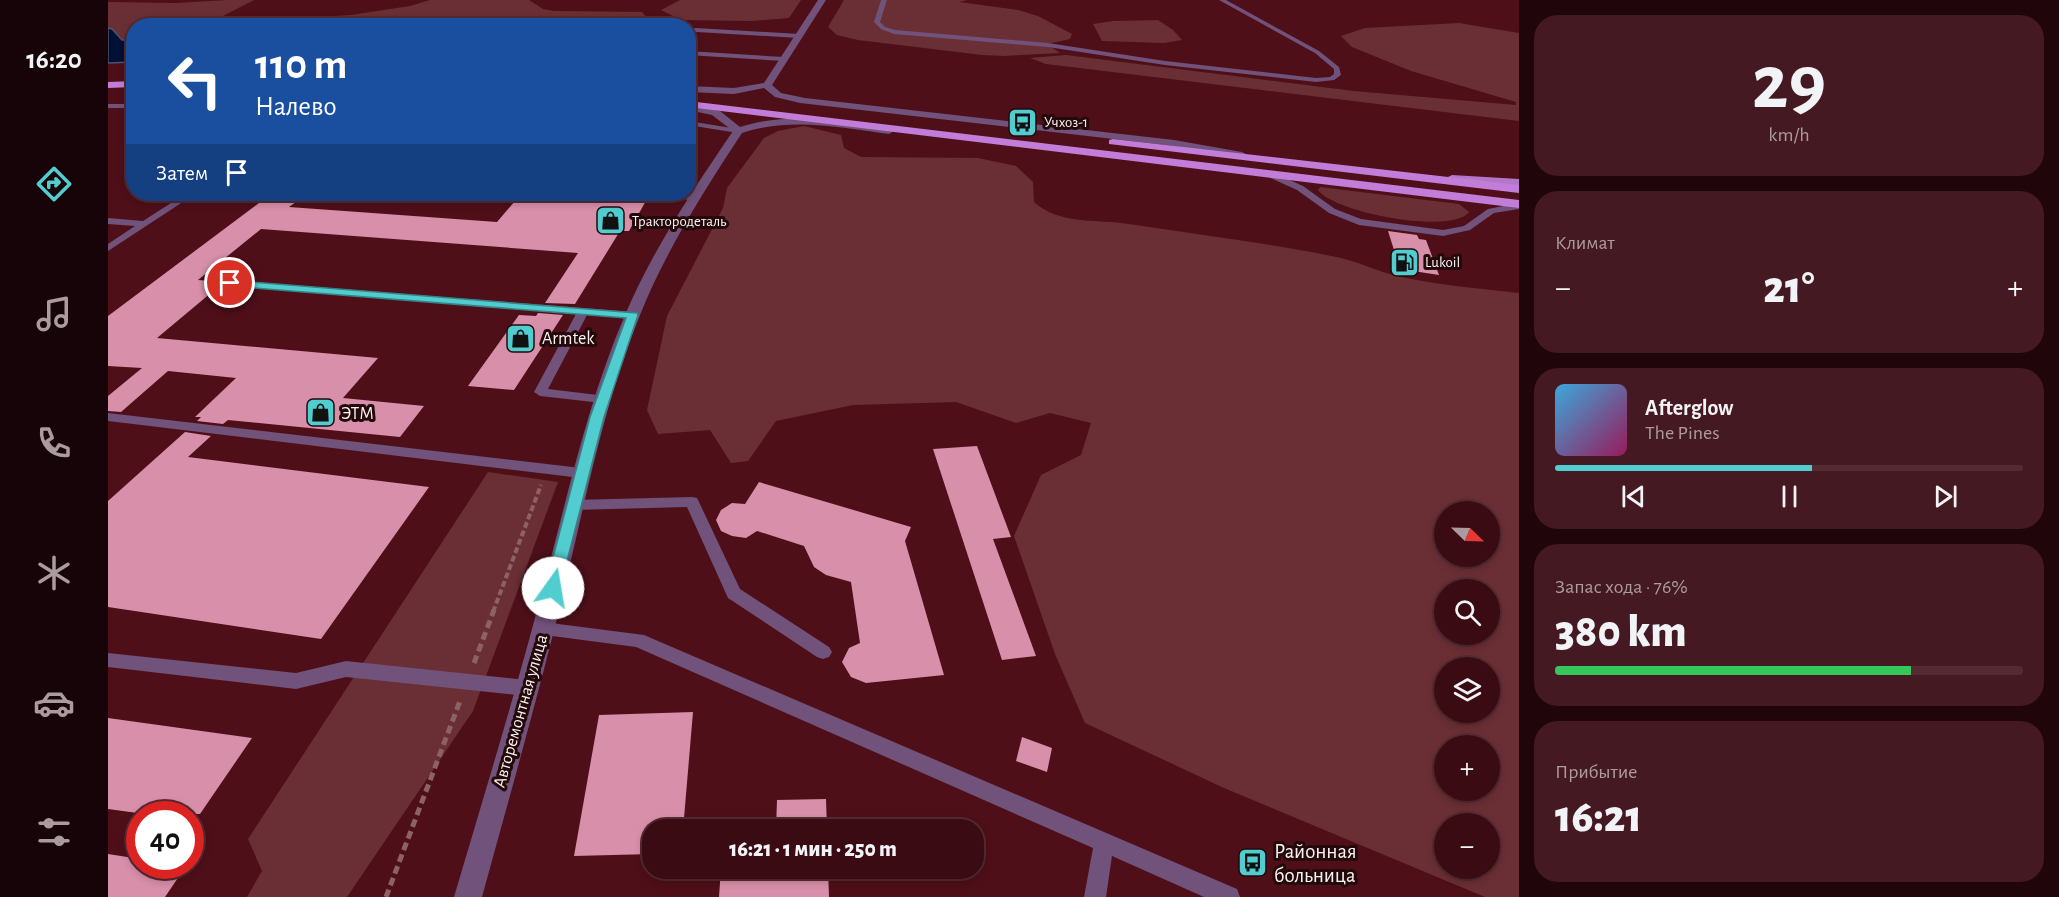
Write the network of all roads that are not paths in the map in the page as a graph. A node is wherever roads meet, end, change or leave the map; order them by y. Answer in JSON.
{"nodes":[{"id":1,"x":822,"y":0,"type":"edge"},
{"id":2,"x":884,"y":0,"type":"edge"},
{"id":3,"x":1222,"y":0,"type":"edge"},
{"id":4,"x":696,"y":30,"type":"edge"},
{"id":5,"x":798,"y":36,"type":"junction"},
{"id":6,"x":696,"y":54,"type":"edge"},
{"id":7,"x":784,"y":59,"type":"junction"},
{"id":8,"x":126,"y":84,"type":"edge"},
{"id":9,"x":108,"y":85,"type":"edge"},
{"id":10,"x":767,"y":85,"type":"junction"},
{"id":11,"x":696,"y":89,"type":"edge"},
{"id":12,"x":126,"y":93,"type":"edge"},
{"id":13,"x":108,"y":94,"type":"edge"},
{"id":14,"x":696,"y":95,"type":"edge"},
{"id":15,"x":108,"y":106,"type":"edge"},
{"id":16,"x":126,"y":106,"type":"edge"},
{"id":17,"x":696,"y":106,"type":"edge"},
{"id":18,"x":696,"y":107,"type":"edge"},
{"id":19,"x":696,"y":124,"type":"edge"},
{"id":20,"x":738,"y":131,"type":"junction"},
{"id":21,"x":1002,"y":140,"type":"junction"},
{"id":22,"x":1260,"y":159,"type":"junction"},
{"id":23,"x":1267,"y":173,"type":"junction"},
{"id":24,"x":1414,"y":176,"type":"junction"},
{"id":25,"x":1519,"y":183,"type":"edge"},
{"id":26,"x":1519,"y":189,"type":"edge"},
{"id":27,"x":696,"y":195,"type":"edge"},
{"id":28,"x":180,"y":201,"type":"edge"},
{"id":29,"x":693,"y":201,"type":"edge"},
{"id":30,"x":1519,"y":205,"type":"edge"},
{"id":31,"x":108,"y":221,"type":"edge"},
{"id":32,"x":145,"y":224,"type":"junction"},
{"id":33,"x":108,"y":248,"type":"edge"},
{"id":34,"x":230,"y":283,"type":"dead end"},
{"id":35,"x":583,"y":312,"type":"junction"},
{"id":36,"x":633,"y":315,"type":"junction"},
{"id":37,"x":602,"y":399,"type":"junction"},
{"id":38,"x":108,"y":417,"type":"edge"},
{"id":39,"x":581,"y":473,"type":"junction"},
{"id":40,"x":573,"y":505,"type":"junction"},
{"id":41,"x":543,"y":629,"type":"junction"},
{"id":42,"x":823,"y":652,"type":"dead end"},
{"id":43,"x":108,"y":660,"type":"edge"},
{"id":44,"x":526,"y":688,"type":"junction"},
{"id":45,"x":1104,"y":841,"type":"junction"},
{"id":46,"x":468,"y":897,"type":"edge"},
{"id":47,"x":1095,"y":897,"type":"edge"},
{"id":48,"x":1229,"y":897,"type":"edge"}],
"edges":[{"from":1,"to":5,"type":"street"},
{"from":2,"to":3,"type":"lane"},
{"from":4,"to":5,"type":"lane"},
{"from":5,"to":7,"type":"street"},
{"from":6,"to":7,"type":"lane"},
{"from":7,"to":10,"type":"street"},
{"from":8,"to":9,"type":"highway"},
{"from":10,"to":11,"type":"street"},
{"from":10,"to":22,"type":"street"},
{"from":12,"to":13,"type":"highway"},
{"from":14,"to":22,"type":"highway"},
{"from":15,"to":16,"type":"lane"},
{"from":17,"to":21,"type":"highway"},
{"from":18,"to":20,"type":"street"},
{"from":19,"to":20,"type":"lane"},
{"from":20,"to":21,"type":"street"},
{"from":20,"to":27,"type":"street","name":"Авторемонтная улица"},
{"from":21,"to":23,"type":"highway"},
{"from":22,"to":24,"type":"highway"},
{"from":23,"to":30,"type":"highway"},
{"from":23,"to":30,"type":"lane"},
{"from":24,"to":25,"type":"main road"},
{"from":24,"to":26,"type":"highway"},
{"from":28,"to":32,"type":"lane"},
{"from":29,"to":36,"type":"street","name":"Авторемонтная улица"},
{"from":31,"to":32,"type":"lane"},
{"from":32,"to":33,"type":"lane"},
{"from":34,"to":35,"type":"lane"},
{"from":35,"to":36,"type":"lane"},
{"from":35,"to":37,"type":"lane"},
{"from":36,"to":37,"type":"street","name":"Авторемонтная улица"},
{"from":37,"to":39,"type":"street","name":"Авторемонтная улица"},
{"from":38,"to":39,"type":"lane"},
{"from":39,"to":40,"type":"street","name":"Авторемонтная улица"},
{"from":40,"to":41,"type":"street","name":"Авторемонтная улица"},
{"from":40,"to":42,"type":"lane"},
{"from":41,"to":44,"type":"street","name":"Авторемонтная улица"},
{"from":41,"to":45,"type":"lane"},
{"from":43,"to":44,"type":"lane"},
{"from":44,"to":46,"type":"street","name":"Авторемонтная улица"},
{"from":45,"to":47,"type":"lane"},
{"from":45,"to":48,"type":"lane"}]}
